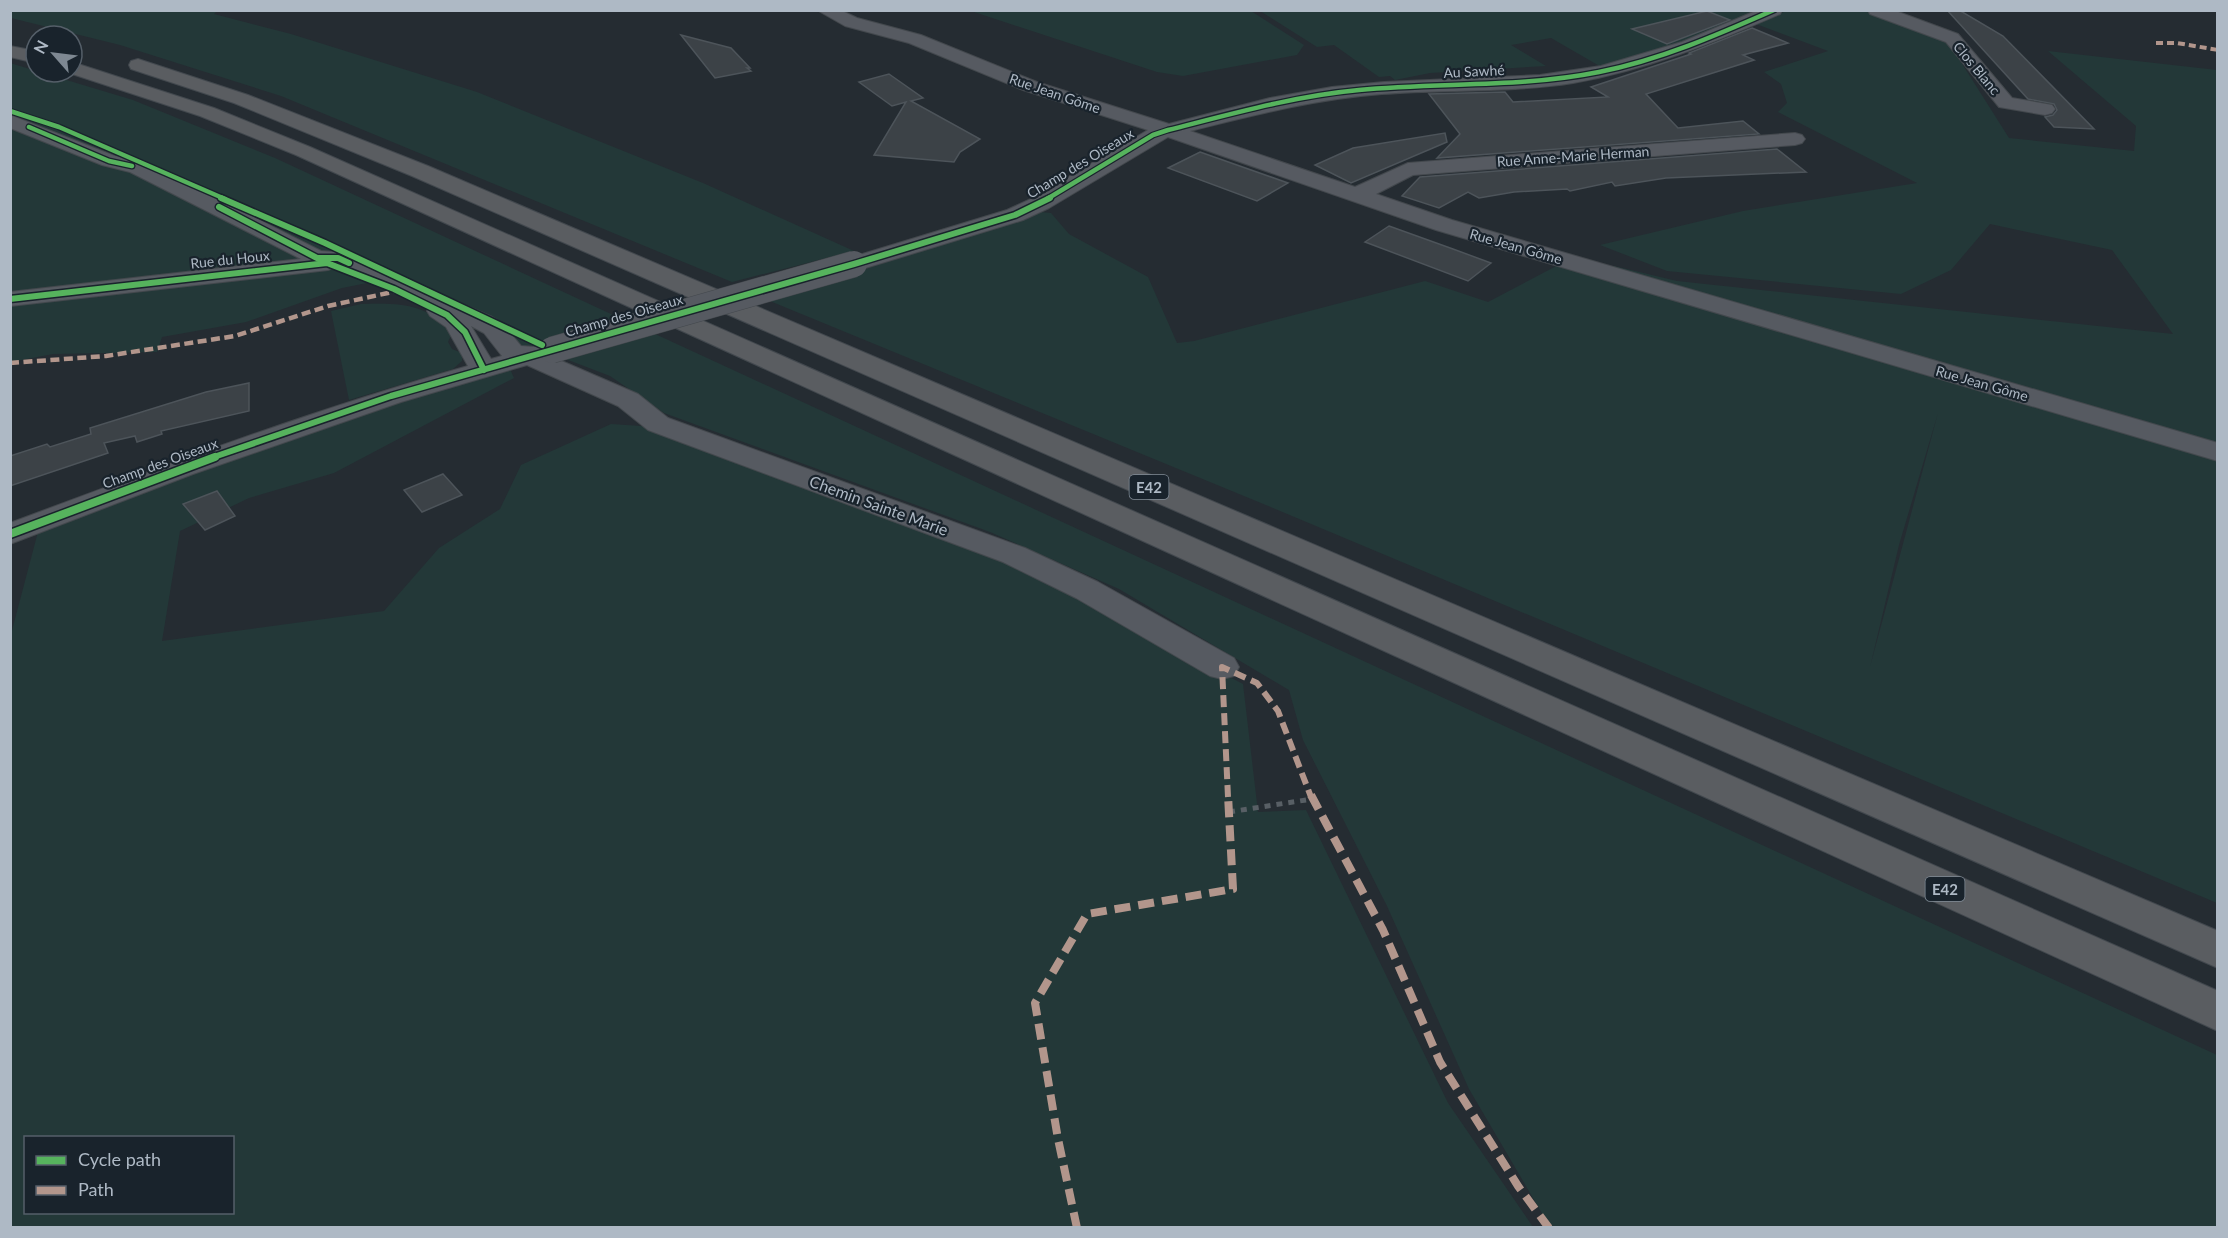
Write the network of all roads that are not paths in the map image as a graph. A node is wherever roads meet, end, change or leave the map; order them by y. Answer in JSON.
{"nodes":[{"id":1,"x":825,"y":10,"type":"edge"},
{"id":2,"x":1774,"y":10,"type":"edge"},
{"id":3,"x":1876,"y":10,"type":"edge"},
{"id":4,"x":84,"y":50,"type":"edge"},
{"id":5,"x":84,"y":72,"type":"edge"},
{"id":6,"x":2045,"y":109,"type":"dead end"},
{"id":7,"x":10,"y":121,"type":"edge"},
{"id":8,"x":1168,"y":130,"type":"junction"},
{"id":9,"x":1795,"y":139,"type":"dead end"},
{"id":10,"x":1357,"y":195,"type":"junction"},
{"id":11,"x":10,"y":299,"type":"edge"},
{"id":12,"x":541,"y":353,"type":"junction"},
{"id":13,"x":484,"y":370,"type":"junction"},
{"id":14,"x":2217,"y":452,"type":"edge"},
{"id":15,"x":10,"y":534,"type":"edge"},
{"id":16,"x":1222,"y":667,"type":"dead end"},
{"id":17,"x":2217,"y":950,"type":"edge"},
{"id":18,"x":2217,"y":1012,"type":"edge"}],
"edges":[{"from":1,"to":8,"type":"street","name":"Rue Jean Gôme"},
{"from":2,"to":8,"type":"street","name":"Au Sawhé"},
{"from":3,"to":6,"type":"street","name":"Clos Blanc"},
{"from":4,"to":17,"type":"highway","number":"E42"},
{"from":5,"to":18,"type":"highway","number":"E42"},
{"from":7,"to":12,"type":"street","name":"Chemin Sainte Marie"},
{"from":8,"to":10,"type":"street","name":"Rue Jean Gôme"},
{"from":8,"to":12,"type":"street","name":"Champ des Oiseaux","bridge":true},
{"from":9,"to":10,"type":"street","name":"Rue Anne-Marie Herman"},
{"from":10,"to":14,"type":"street","name":"Rue Jean Gôme"},
{"from":11,"to":13,"type":"street","name":"Rue du Houx"},
{"from":12,"to":13,"type":"street","name":"Champ des Oiseaux"},
{"from":12,"to":16,"type":"street","name":"Chemin Sainte Marie"},
{"from":13,"to":15,"type":"street","name":"Champ des Oiseaux"}]}
